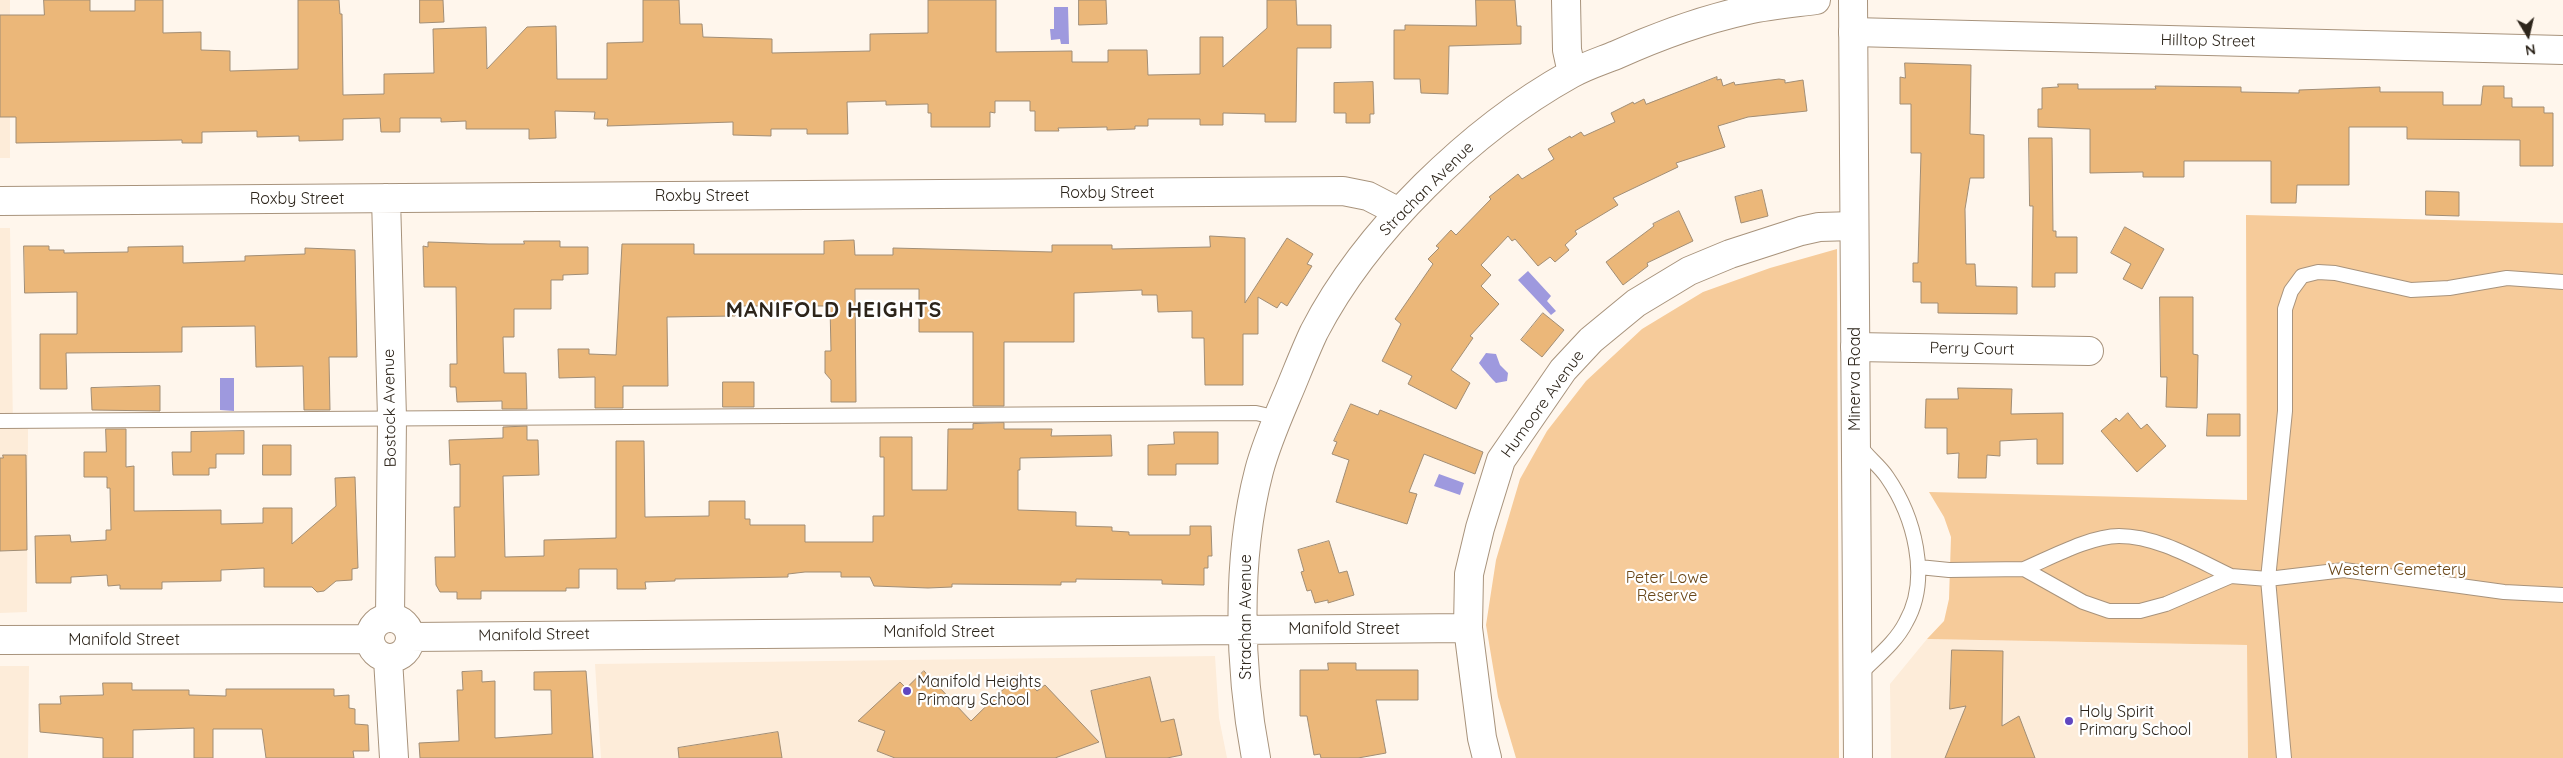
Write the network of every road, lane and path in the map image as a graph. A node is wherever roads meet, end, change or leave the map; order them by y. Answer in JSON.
{"nodes":[{"id":1,"x":1566,"y":0,"type":"edge"},
{"id":2,"x":1816,"y":0,"type":"edge"},
{"id":3,"x":1853,"y":0,"type":"edge"},
{"id":4,"x":1853,"y":32,"type":"junction"},
{"id":5,"x":2563,"y":50,"type":"edge"},
{"id":6,"x":1572,"y":73,"type":"junction"},
{"id":7,"x":386,"y":198,"type":"junction"},
{"id":8,"x":0,"y":201,"type":"edge"},
{"id":9,"x":1400,"y":212,"type":"junction"},
{"id":10,"x":1854,"y":226,"type":"junction"},
{"id":11,"x":2563,"y":282,"type":"edge"},
{"id":12,"x":1855,"y":347,"type":"junction"},
{"id":13,"x":2090,"y":351,"type":"dead end"},
{"id":14,"x":392,"y":418,"type":"junction"},
{"id":15,"x":1278,"y":418,"type":"junction"},
{"id":16,"x":0,"y":421,"type":"edge"},
{"id":17,"x":1856,"y":441,"type":"junction"},
{"id":18,"x":1919,"y":567,"type":"junction"},
{"id":19,"x":2024,"y":569,"type":"junction"},
{"id":20,"x":2231,"y":576,"type":"junction"},
{"id":21,"x":2268,"y":579,"type":"junction"},
{"id":22,"x":2563,"y":595,"type":"edge"},
{"id":23,"x":390,"y":618,"type":"junction"},
{"id":24,"x":1468,"y":628,"type":"junction"},
{"id":25,"x":1243,"y":630,"type":"junction"},
{"id":26,"x":410,"y":637,"type":"junction"},
{"id":27,"x":369,"y":639,"type":"junction"},
{"id":28,"x":0,"y":640,"type":"edge"},
{"id":29,"x":388,"y":659,"type":"junction"},
{"id":30,"x":1857,"y":676,"type":"junction"},
{"id":31,"x":394,"y":758,"type":"edge"},
{"id":32,"x":1256,"y":758,"type":"edge"},
{"id":33,"x":1488,"y":758,"type":"edge"},
{"id":34,"x":1858,"y":758,"type":"edge"},
{"id":35,"x":2284,"y":758,"type":"edge"}],
"edges":[{"from":1,"to":6,"type":"street"},
{"from":2,"to":6,"type":"street","name":"Strachan Avenue"},
{"from":3,"to":4,"type":"street","name":"Minerva Road"},
{"from":4,"to":5,"type":"street","name":"Hilltop Street"},
{"from":4,"to":10,"type":"street","name":"Minerva Road"},
{"from":6,"to":9,"type":"street","name":"Strachan Avenue"},
{"from":7,"to":8,"type":"street","name":"Roxby Street"},
{"from":7,"to":9,"type":"street","name":"Roxby Street"},
{"from":7,"to":14,"type":"street","name":"Bostock Avenue"},
{"from":9,"to":15,"type":"street","name":"Strachan Avenue"},
{"from":10,"to":12,"type":"street","name":"Minerva Road"},
{"from":10,"to":24,"type":"street","name":"Humoore Avenue"},
{"from":11,"to":21,"type":"lane"},
{"from":12,"to":13,"type":"street","name":"Perry Court"},
{"from":12,"to":17,"type":"street","name":"Minerva Road"},
{"from":14,"to":15,"type":"lane"},
{"from":14,"to":16,"type":"lane"},
{"from":14,"to":23,"type":"street","name":"Bostock Avenue"},
{"from":15,"to":25,"type":"street","name":"Strachan Avenue"},
{"from":17,"to":18,"type":"lane"},
{"from":17,"to":30,"type":"street","name":"Minerva Road"},
{"from":18,"to":19,"type":"lane"},
{"from":18,"to":30,"type":"lane"},
{"from":19,"to":20,"type":"lane"},
{"from":19,"to":20,"type":"lane"},
{"from":20,"to":21,"type":"lane"},
{"from":21,"to":22,"type":"lane"},
{"from":21,"to":35,"type":"lane"},
{"from":23,"to":26,"type":"street"},
{"from":23,"to":27,"type":"street"},
{"from":24,"to":25,"type":"street","name":"Manifold Street"},
{"from":24,"to":33,"type":"street","name":"Humoore Avenue"},
{"from":25,"to":26,"type":"street","name":"Manifold Street"},
{"from":25,"to":32,"type":"street","name":"Strachan Avenue"},
{"from":26,"to":29,"type":"street"},
{"from":27,"to":28,"type":"street","name":"Manifold Street"},
{"from":27,"to":29,"type":"street"},
{"from":29,"to":31,"type":"street"},
{"from":30,"to":34,"type":"street","name":"Minerva Road"}]}
